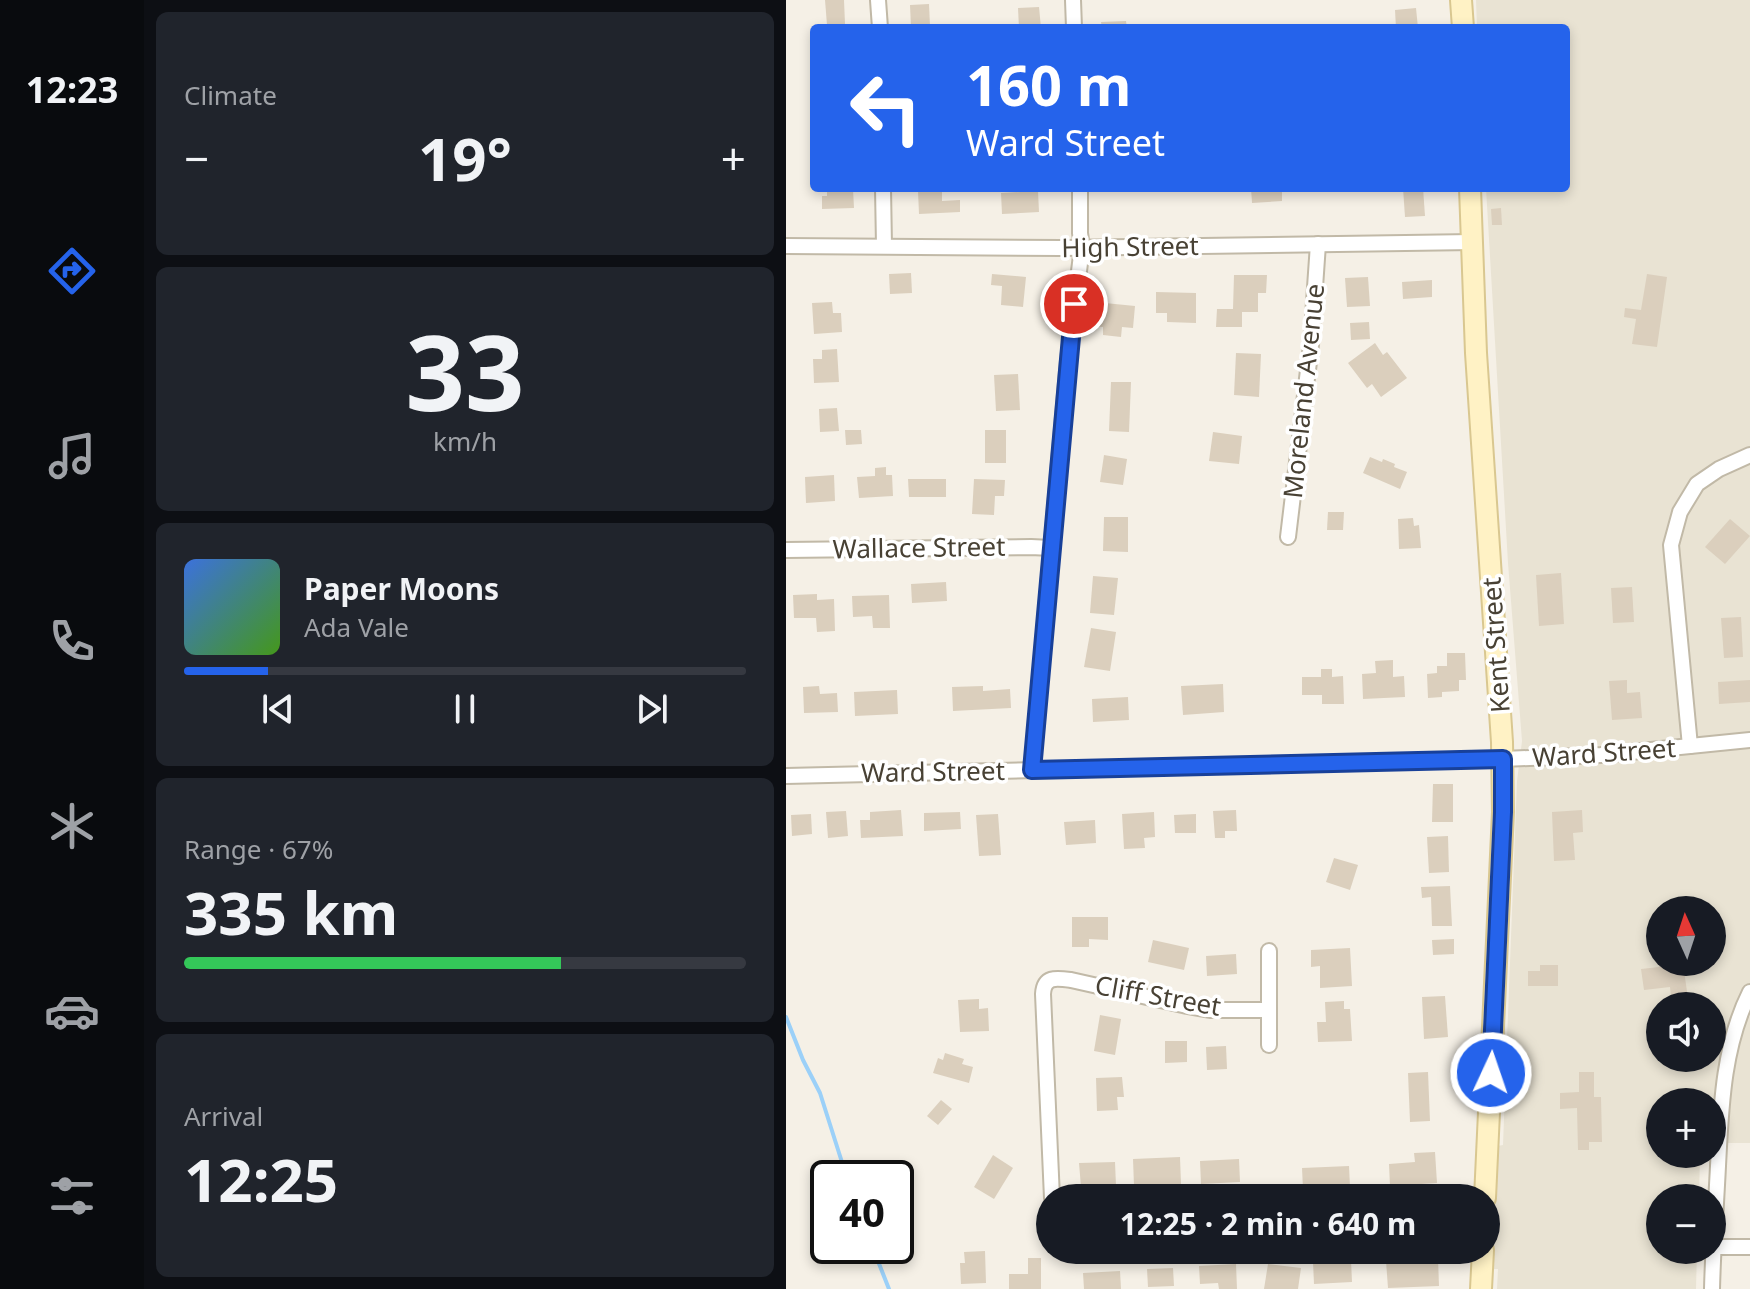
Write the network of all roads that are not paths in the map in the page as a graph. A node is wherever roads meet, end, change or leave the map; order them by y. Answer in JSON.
{"nodes":[{"id":1,"x":878,"y":0,"type":"edge"},
{"id":2,"x":1073,"y":0,"type":"edge"},
{"id":3,"x":1461,"y":0,"type":"edge"},
{"id":4,"x":880,"y":24,"type":"edge"},
{"id":5,"x":1074,"y":24,"type":"edge"},
{"id":6,"x":1463,"y":24,"type":"edge"},
{"id":7,"x":883,"y":192,"type":"edge"},
{"id":8,"x":1080,"y":192,"type":"edge"},
{"id":9,"x":1470,"y":192,"type":"edge"},
{"id":10,"x":1473,"y":242,"type":"junction"},
{"id":11,"x":1318,"y":244,"type":"junction"},
{"id":12,"x":786,"y":246,"type":"edge"},
{"id":13,"x":884,"y":246,"type":"junction"},
{"id":14,"x":1082,"y":247,"type":"junction"},
{"id":15,"x":1750,"y":455,"type":"edge"},
{"id":16,"x":1288,"y":537,"type":"dead end"},
{"id":17,"x":1051,"y":548,"type":"junction"},
{"id":18,"x":786,"y":550,"type":"edge"},
{"id":19,"x":1750,"y":740,"type":"edge"},
{"id":20,"x":1690,"y":746,"type":"junction"},
{"id":21,"x":1503,"y":759,"type":"junction"},
{"id":22,"x":1032,"y":770,"type":"junction"},
{"id":23,"x":786,"y":776,"type":"edge"},
{"id":24,"x":1269,"y":951,"type":"dead end"},
{"id":25,"x":1750,"y":992,"type":"edge"},
{"id":26,"x":1269,"y":1010,"type":"junction"},
{"id":27,"x":1269,"y":1045,"type":"dead end"},
{"id":28,"x":1051,"y":1184,"type":"edge"},
{"id":29,"x":1486,"y":1184,"type":"edge"},
{"id":30,"x":1717,"y":1184,"type":"edge"},
{"id":31,"x":1726,"y":1247,"type":"edge"},
{"id":32,"x":1750,"y":1247,"type":"edge"},
{"id":33,"x":1482,"y":1264,"type":"edge"},
{"id":34,"x":1713,"y":1264,"type":"edge"},
{"id":35,"x":1481,"y":1289,"type":"edge"},
{"id":36,"x":1712,"y":1289,"type":"edge"}],
"edges":[{"from":1,"to":4,"type":"street"},
{"from":2,"to":5,"type":"street"},
{"from":3,"to":6,"type":"street"},
{"from":7,"to":13,"type":"street"},
{"from":8,"to":14,"type":"street"},
{"from":9,"to":10,"type":"street","name":"Kent Street"},
{"from":10,"to":11,"type":"street","name":"High Street"},
{"from":10,"to":21,"type":"street","name":"Kent Street"},
{"from":11,"to":14,"type":"street","name":"High Street"},
{"from":11,"to":16,"type":"street","name":"Moreland Avenue"},
{"from":12,"to":13,"type":"street","name":"High Street"},
{"from":13,"to":14,"type":"street","name":"High Street"},
{"from":14,"to":17,"type":"street"},
{"from":15,"to":20,"type":"street"},
{"from":17,"to":18,"type":"street","name":"Wallace Street"},
{"from":17,"to":22,"type":"street"},
{"from":19,"to":20,"type":"street","name":"Ward Street"},
{"from":20,"to":21,"type":"street","name":"Ward Street"},
{"from":21,"to":22,"type":"street","name":"Ward Street"},
{"from":21,"to":29,"type":"street","name":"Kent Street"},
{"from":22,"to":23,"type":"street","name":"Ward Street"},
{"from":24,"to":26,"type":"street"},
{"from":25,"to":30,"type":"street"},
{"from":26,"to":27,"type":"street"},
{"from":26,"to":28,"type":"street","name":"Cliff Street"},
{"from":31,"to":32,"type":"street"},
{"from":33,"to":35,"type":"street"},
{"from":34,"to":36,"type":"street"}]}
